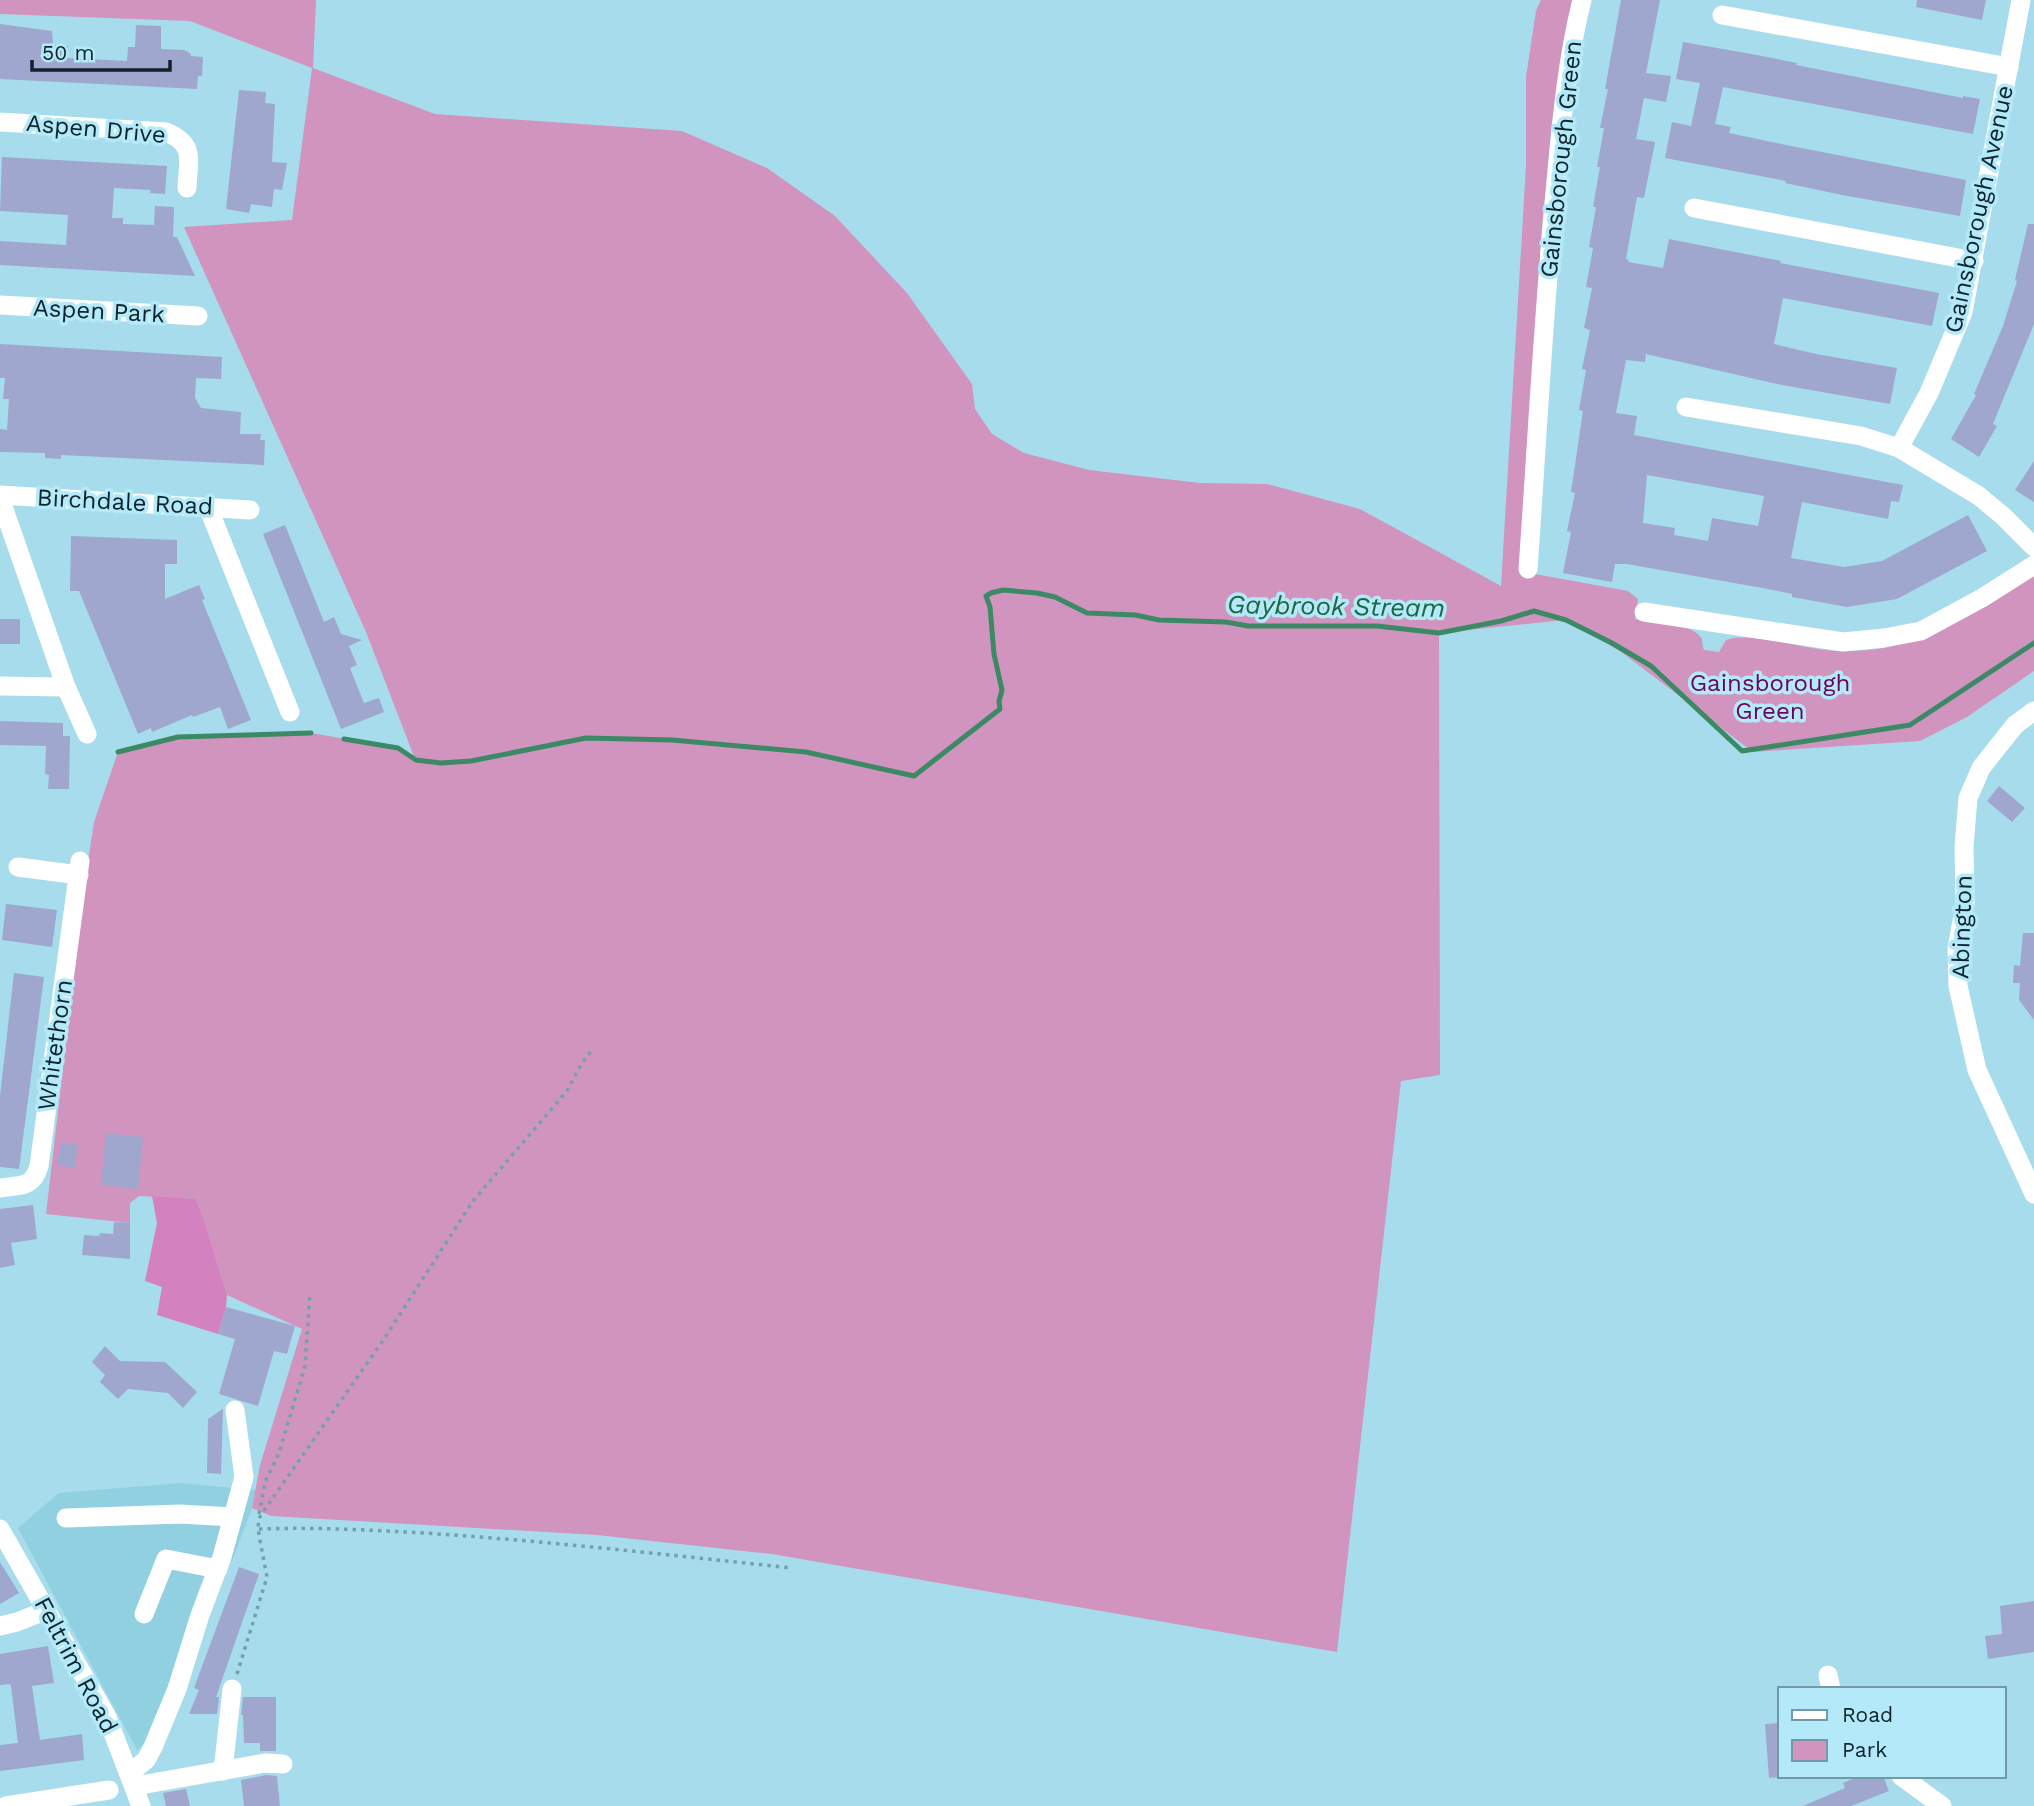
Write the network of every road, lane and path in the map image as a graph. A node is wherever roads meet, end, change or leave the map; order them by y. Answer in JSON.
{"nodes":[{"id":1,"x":1582,"y":0,"type":"edge"},
{"id":2,"x":2021,"y":0,"type":"edge"},
{"id":3,"x":1722,"y":15,"type":"dead end"},
{"id":4,"x":2009,"y":67,"type":"junction"},
{"id":5,"x":0,"y":122,"type":"edge"},
{"id":6,"x":187,"y":188,"type":"dead end"},
{"id":7,"x":1694,"y":208,"type":"dead end"},
{"id":8,"x":1974,"y":261,"type":"junction"},
{"id":9,"x":0,"y":305,"type":"edge"},
{"id":10,"x":198,"y":317,"type":"dead end"},
{"id":11,"x":1686,"y":407,"type":"dead end"},
{"id":12,"x":1899,"y":448,"type":"junction"},
{"id":13,"x":0,"y":497,"type":"edge"},
{"id":14,"x":208,"y":507,"type":"junction"},
{"id":15,"x":250,"y":510,"type":"dead end"},
{"id":16,"x":2034,"y":547,"type":"edge"},
{"id":17,"x":2034,"y":565,"type":"edge"},
{"id":18,"x":1528,"y":569,"type":"dead end"},
{"id":19,"x":1644,"y":612,"type":"dead end"},
{"id":20,"x":0,"y":686,"type":"edge"},
{"id":21,"x":66,"y":688,"type":"junction"},
{"id":22,"x":2034,"y":711,"type":"edge"},
{"id":23,"x":290,"y":712,"type":"dead end"},
{"id":24,"x":87,"y":734,"type":"dead end"},
{"id":25,"x":18,"y":867,"type":"dead end"},
{"id":26,"x":593,"y":1049,"type":"dead end"},
{"id":27,"x":0,"y":1188,"type":"edge"},
{"id":28,"x":2034,"y":1194,"type":"edge"},
{"id":29,"x":310,"y":1293,"type":"dead end"},
{"id":30,"x":235,"y":1410,"type":"dead end"},
{"id":31,"x":233,"y":1517,"type":"junction"},
{"id":32,"x":66,"y":1518,"type":"dead end"},
{"id":33,"x":258,"y":1520,"type":"junction"},
{"id":34,"x":0,"y":1528,"type":"edge"},
{"id":35,"x":259,"y":1529,"type":"junction"},
{"id":36,"x":792,"y":1568,"type":"dead end"},
{"id":37,"x":218,"y":1569,"type":"junction"},
{"id":38,"x":47,"y":1610,"type":"junction"},
{"id":39,"x":144,"y":1614,"type":"dead end"},
{"id":40,"x":0,"y":1626,"type":"edge"},
{"id":41,"x":232,"y":1689,"type":"joint"},
{"id":42,"x":283,"y":1764,"type":"dead end"},
{"id":43,"x":223,"y":1770,"type":"junction"},
{"id":44,"x":1904,"y":1778,"type":"edge"},
{"id":45,"x":132,"y":1780,"type":"junction"},
{"id":46,"x":98,"y":1796,"type":"edge"},
{"id":47,"x":6,"y":1806,"type":"edge"},
{"id":48,"x":141,"y":1806,"type":"edge"},
{"id":49,"x":1942,"y":1806,"type":"edge"}],
"edges":[{"from":1,"to":18,"type":"street","name":"Gainsborough Green"},
{"from":2,"to":4,"type":"street","name":"Gainsborough Avenue"},
{"from":3,"to":4,"type":"street"},
{"from":4,"to":8,"type":"street","name":"Gainsborough Avenue"},
{"from":5,"to":6,"type":"street","name":"Aspen Drive"},
{"from":7,"to":8,"type":"street"},
{"from":8,"to":12,"type":"street","name":"Gainsborough Avenue"},
{"from":9,"to":10,"type":"street","name":"Aspen Park"},
{"from":11,"to":12,"type":"street"},
{"from":12,"to":16,"type":"street"},
{"from":13,"to":14,"type":"street","name":"Birchdale Road"},
{"from":13,"to":21,"type":"street"},
{"from":14,"to":15,"type":"street","name":"Birchdale Road"},
{"from":14,"to":23,"type":"street"},
{"from":17,"to":19,"type":"street"},
{"from":20,"to":21,"type":"street"},
{"from":21,"to":24,"type":"street"},
{"from":22,"to":28,"type":"street","name":"Abington"},
{"from":25,"to":27,"type":"street","name":"Whitethorn"},
{"from":26,"to":33,"type":"path"},
{"from":29,"to":33,"type":"path"},
{"from":30,"to":31,"type":"street"},
{"from":31,"to":32,"type":"street"},
{"from":31,"to":37,"type":"street"},
{"from":33,"to":35,"type":"path"},
{"from":34,"to":38,"type":"street","name":"Feltrim Road"},
{"from":35,"to":36,"type":"path"},
{"from":35,"to":41,"type":"path"},
{"from":37,"to":39,"type":"street"},
{"from":37,"to":45,"type":"street"},
{"from":38,"to":40,"type":"street"},
{"from":38,"to":45,"type":"street","name":"Feltrim Road"},
{"from":41,"to":43,"type":"street"},
{"from":42,"to":43,"type":"street"},
{"from":43,"to":45,"type":"street"},
{"from":44,"to":49,"type":"street"},
{"from":45,"to":48,"type":"street","name":"Feltrim Road"},
{"from":46,"to":47,"type":"street"}]}
